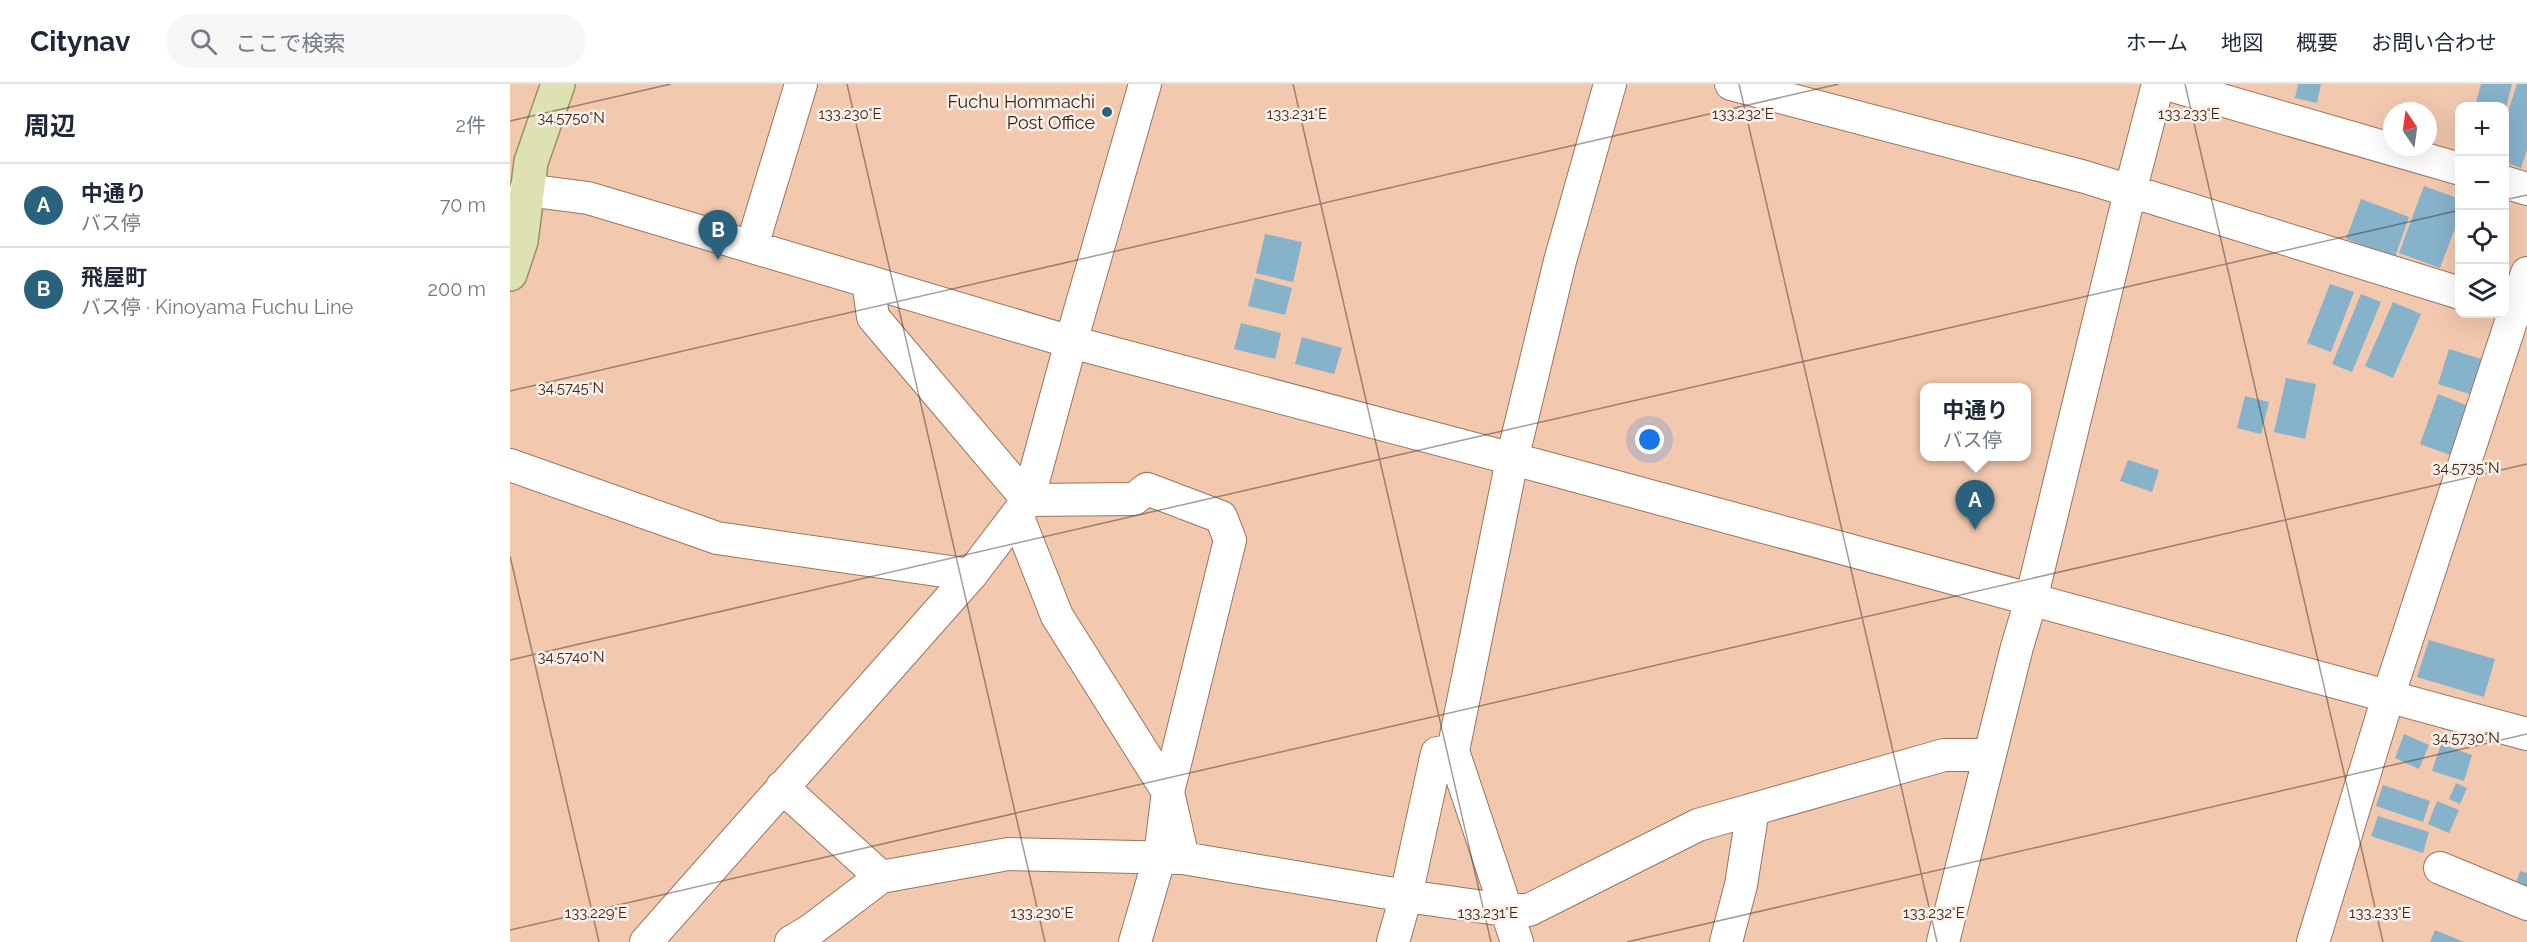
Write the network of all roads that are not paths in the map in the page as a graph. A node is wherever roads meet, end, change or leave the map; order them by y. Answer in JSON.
{"nodes":[{"id":1,"x":558,"y":84,"type":"edge"},
{"id":2,"x":801,"y":84,"type":"edge"},
{"id":3,"x":1145,"y":84,"type":"edge"},
{"id":4,"x":1610,"y":84,"type":"edge"},
{"id":5,"x":1731,"y":84,"type":"edge"},
{"id":6,"x":2158,"y":84,"type":"edge"},
{"id":7,"x":2166,"y":84,"type":"edge"},
{"id":8,"x":2455,"y":168,"type":"edge"},
{"id":9,"x":2509,"y":183,"type":"edge"},
{"id":10,"x":2527,"y":189,"type":"edge"},
{"id":11,"x":526,"y":190,"type":"junction"},
{"id":12,"x":2130,"y":192,"type":"junction"},
{"id":13,"x":515,"y":239,"type":"edge"},
{"id":14,"x":752,"y":246,"type":"junction"},
{"id":15,"x":2527,"y":273,"type":"edge"},
{"id":16,"x":510,"y":274,"type":"edge"},
{"id":17,"x":868,"y":281,"type":"junction"},
{"id":18,"x":2455,"y":291,"type":"edge"},
{"id":19,"x":2515,"y":310,"type":"edge"},
{"id":20,"x":1071,"y":342,"type":"junction"},
{"id":21,"x":1512,"y":460,"type":"junction"},
{"id":22,"x":510,"y":465,"type":"edge"},
{"id":23,"x":1023,"y":508,"type":"junction"},
{"id":24,"x":971,"y":575,"type":"junction"},
{"id":25,"x":2031,"y":600,"type":"junction"},
{"id":26,"x":2388,"y":697,"type":"junction"},
{"id":27,"x":2527,"y":734,"type":"edge"},
{"id":28,"x":1454,"y":751,"type":"junction"},
{"id":29,"x":1990,"y":755,"type":"junction"},
{"id":30,"x":782,"y":787,"type":"junction"},
{"id":31,"x":1168,"y":792,"type":"junction"},
{"id":32,"x":1753,"y":809,"type":"junction"},
{"id":33,"x":1172,"y":857,"type":"junction"},
{"id":34,"x":2440,"y":868,"type":"dead end"},
{"id":35,"x":881,"y":877,"type":"junction"},
{"id":36,"x":1406,"y":896,"type":"junction"},
{"id":37,"x":2527,"y":904,"type":"edge"},
{"id":38,"x":1505,"y":910,"type":"junction"},
{"id":39,"x":646,"y":942,"type":"edge"},
{"id":40,"x":791,"y":942,"type":"edge"},
{"id":41,"x":1135,"y":942,"type":"edge"},
{"id":42,"x":1393,"y":942,"type":"edge"},
{"id":43,"x":1517,"y":942,"type":"edge"},
{"id":44,"x":1726,"y":942,"type":"edge"},
{"id":45,"x":1943,"y":942,"type":"edge"},
{"id":46,"x":2313,"y":942,"type":"edge"}],
"edges":[{"from":1,"to":11,"type":"main road"},
{"from":2,"to":14,"type":"street"},
{"from":3,"to":20,"type":"street"},
{"from":4,"to":21,"type":"street"},
{"from":5,"to":12,"type":"street"},
{"from":6,"to":12,"type":"street"},
{"from":7,"to":8,"type":"street"},
{"from":9,"to":10,"type":"street"},
{"from":11,"to":13,"type":"main road"},
{"from":11,"to":14,"type":"street"},
{"from":12,"to":18,"type":"street"},
{"from":12,"to":25,"type":"street"},
{"from":13,"to":16,"type":"main road"},
{"from":14,"to":17,"type":"street"},
{"from":15,"to":19,"type":"street"},
{"from":17,"to":20,"type":"street"},
{"from":17,"to":23,"type":"street"},
{"from":19,"to":26,"type":"street"},
{"from":20,"to":21,"type":"street"},
{"from":20,"to":23,"type":"street"},
{"from":21,"to":25,"type":"street"},
{"from":21,"to":28,"type":"street"},
{"from":22,"to":24,"type":"street"},
{"from":23,"to":24,"type":"street"},
{"from":23,"to":31,"type":"street"},
{"from":23,"to":31,"type":"street"},
{"from":24,"to":30,"type":"street"},
{"from":25,"to":26,"type":"street"},
{"from":25,"to":29,"type":"street"},
{"from":26,"to":27,"type":"street"},
{"from":26,"to":46,"type":"street"},
{"from":28,"to":36,"type":"street"},
{"from":28,"to":38,"type":"street"},
{"from":29,"to":32,"type":"street"},
{"from":29,"to":45,"type":"street"},
{"from":30,"to":35,"type":"street"},
{"from":30,"to":39,"type":"street"},
{"from":31,"to":33,"type":"street"},
{"from":32,"to":38,"type":"street"},
{"from":32,"to":44,"type":"street"},
{"from":33,"to":35,"type":"street"},
{"from":33,"to":36,"type":"street"},
{"from":33,"to":41,"type":"street"},
{"from":34,"to":37,"type":"street"},
{"from":35,"to":40,"type":"street"},
{"from":36,"to":38,"type":"street"},
{"from":36,"to":42,"type":"street"},
{"from":38,"to":43,"type":"street"}]}
